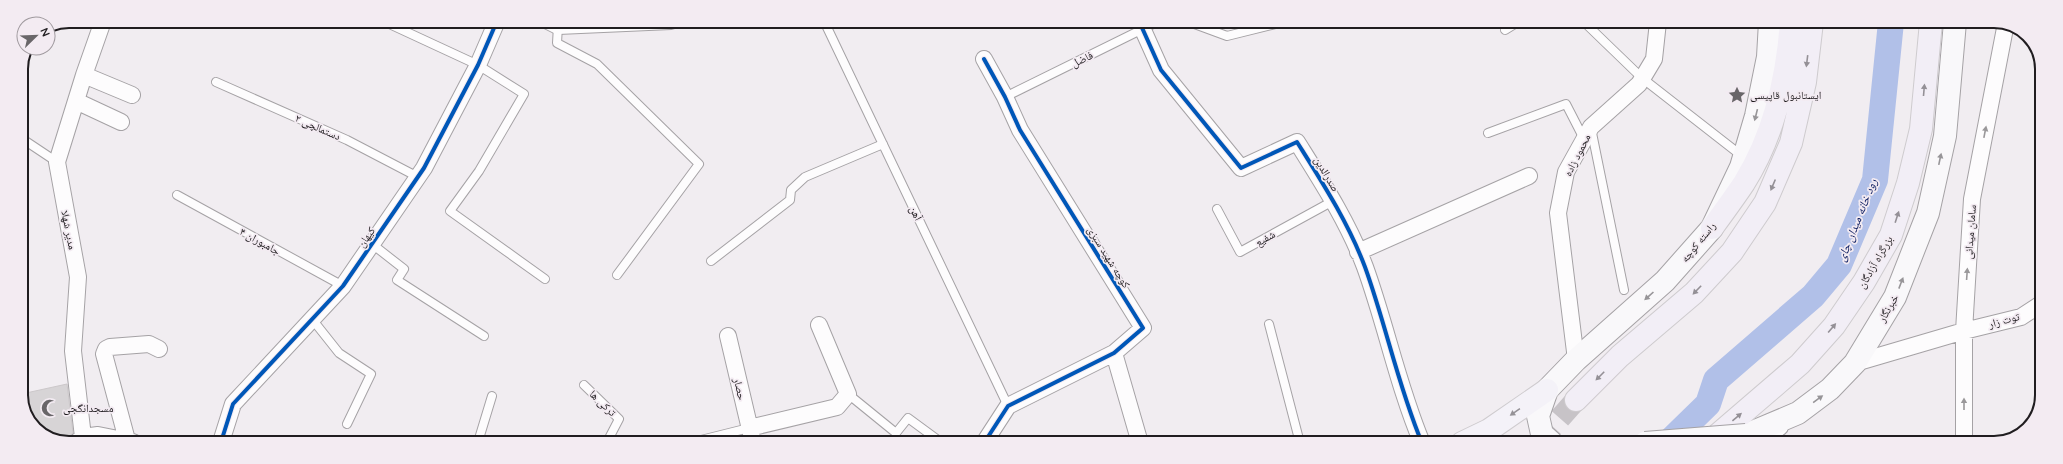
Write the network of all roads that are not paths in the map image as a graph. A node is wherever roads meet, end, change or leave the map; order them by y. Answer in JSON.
{"nodes":[{"id":1,"x":101,"y":28,"type":"edge"},
{"id":2,"x":398,"y":28,"type":"edge"},
{"id":3,"x":494,"y":28,"type":"edge"},
{"id":4,"x":554,"y":28,"type":"edge"},
{"id":5,"x":827,"y":28,"type":"edge"},
{"id":6,"x":1137,"y":28,"type":"edge"},
{"id":7,"x":1142,"y":28,"type":"edge"},
{"id":8,"x":1205,"y":28,"type":"edge"},
{"id":9,"x":1260,"y":28,"type":"edge"},
{"id":10,"x":1508,"y":28,"type":"edge"},
{"id":11,"x":1590,"y":28,"type":"edge"},
{"id":12,"x":1657,"y":28,"type":"edge"},
{"id":13,"x":1770,"y":28,"type":"edge"},
{"id":14,"x":1791,"y":28,"type":"edge"},
{"id":15,"x":1811,"y":28,"type":"edge"},
{"id":16,"x":1930,"y":28,"type":"edge"},
{"id":17,"x":1954,"y":28,"type":"edge"},
{"id":18,"x":1505,"y":30,"type":"dead end"},
{"id":19,"x":2005,"y":30,"type":"edge"},
{"id":20,"x":984,"y":59,"type":"dead end"},
{"id":21,"x":478,"y":65,"type":"junction"},
{"id":22,"x":84,"y":75,"type":"junction"},
{"id":23,"x":1642,"y":78,"type":"junction"},
{"id":24,"x":216,"y":82,"type":"dead end"},
{"id":25,"x":132,"y":95,"type":"dead end"},
{"id":26,"x":1005,"y":97,"type":"junction"},
{"id":27,"x":76,"y":101,"type":"junction"},
{"id":28,"x":121,"y":122,"type":"dead end"},
{"id":29,"x":1488,"y":133,"type":"dead end"},
{"id":30,"x":1588,"y":133,"type":"junction"},
{"id":31,"x":28,"y":143,"type":"edge"},
{"id":32,"x":883,"y":144,"type":"junction"},
{"id":33,"x":1744,"y":158,"type":"junction"},
{"id":34,"x":57,"y":162,"type":"junction"},
{"id":35,"x":1529,"y":176,"type":"dead end"},
{"id":36,"x":418,"y":177,"type":"junction"},
{"id":37,"x":178,"y":195,"type":"dead end"},
{"id":38,"x":1333,"y":201,"type":"junction"},
{"id":39,"x":1217,"y":209,"type":"dead end"},
{"id":40,"x":1712,"y":228,"type":"junction"},
{"id":41,"x":372,"y":244,"type":"junction"},
{"id":42,"x":1358,"y":252,"type":"junction"},
{"id":43,"x":711,"y":261,"type":"dead end"},
{"id":44,"x":617,"y":275,"type":"dead end"},
{"id":45,"x":546,"y":279,"type":"dead end"},
{"id":46,"x":343,"y":286,"type":"junction"},
{"id":47,"x":1624,"y":290,"type":"dead end"},
{"id":48,"x":2035,"y":308,"type":"edge"},
{"id":49,"x":312,"y":319,"type":"junction"},
{"id":50,"x":1269,"y":324,"type":"dead end"},
{"id":51,"x":819,"y":325,"type":"dead end"},
{"id":52,"x":1964,"y":331,"type":"junction"},
{"id":53,"x":484,"y":336,"type":"dead end"},
{"id":54,"x":728,"y":336,"type":"dead end"},
{"id":55,"x":159,"y":350,"type":"dead end"},
{"id":56,"x":1114,"y":353,"type":"junction"},
{"id":57,"x":1576,"y":360,"type":"junction"},
{"id":58,"x":1856,"y":363,"type":"junction"},
{"id":59,"x":584,"y":385,"type":"dead end"},
{"id":60,"x":1547,"y":390,"type":"junction"},
{"id":61,"x":848,"y":394,"type":"junction"},
{"id":62,"x":492,"y":396,"type":"dead end"},
{"id":63,"x":1576,"y":400,"type":"tunnel mouth"},
{"id":64,"x":1008,"y":406,"type":"junction"},
{"id":65,"x":347,"y":424,"type":"dead end"},
{"id":66,"x":751,"y":435,"type":"edge"},
{"id":67,"x":80,"y":436,"type":"edge"},
{"id":68,"x":129,"y":436,"type":"edge"},
{"id":69,"x":223,"y":436,"type":"edge"},
{"id":70,"x":480,"y":436,"type":"edge"},
{"id":71,"x":609,"y":436,"type":"edge"},
{"id":72,"x":934,"y":436,"type":"edge"},
{"id":73,"x":988,"y":436,"type":"edge"},
{"id":74,"x":1138,"y":436,"type":"edge"},
{"id":75,"x":1298,"y":436,"type":"edge"},
{"id":76,"x":1419,"y":436,"type":"edge"},
{"id":77,"x":1475,"y":436,"type":"edge"},
{"id":78,"x":1544,"y":436,"type":"edge"},
{"id":79,"x":1716,"y":436,"type":"edge"},
{"id":80,"x":1758,"y":436,"type":"edge"},
{"id":81,"x":1964,"y":436,"type":"edge"}],
"edges":[{"from":1,"to":22,"type":"street","name":"مدیر شهلا"},
{"from":2,"to":21,"type":"lane"},
{"from":3,"to":21,"type":"street","name":"کیهان"},
{"from":4,"to":44,"type":"lane"},
{"from":5,"to":32,"type":"lane","name":"آهن"},
{"from":6,"to":26,"type":"lane","name":"فاضل"},
{"from":7,"to":38,"type":"street","name":"صدرالدین"},
{"from":8,"to":9,"type":"lane"},
{"from":10,"to":18,"type":"lane"},
{"from":11,"to":23,"type":"lane"},
{"from":12,"to":23,"type":"street","name":"محمود زاده"},
{"from":13,"to":33,"type":"main road","name":"راسته کوچه","one_way":true},
{"from":14,"to":40,"type":"highway"},
{"from":15,"to":63,"type":"highway","one_way":true},
{"from":79,"to":16,"type":"highway","name":"بزرگراه آزادگان","one_way":true},
{"from":58,"to":17,"type":"main road","name":"خبرنگار","one_way":true},
{"from":52,"to":19,"type":"street","name":"سامان میدانی","one_way":true},
{"from":20,"to":26,"type":"street","name":"کوچه شهید سبزی"},
{"from":21,"to":36,"type":"street","name":"کیهان"},
{"from":21,"to":45,"type":"lane"},
{"from":22,"to":25,"type":"street"},
{"from":22,"to":27,"type":"street","name":"مدیر شهلا"},
{"from":23,"to":30,"type":"street","name":"محمود زاده"},
{"from":23,"to":33,"type":"lane"},
{"from":24,"to":36,"type":"lane","name":"دستمالچی ۲"},
{"from":26,"to":56,"type":"street","name":"کوچه شهید سبزی"},
{"from":27,"to":28,"type":"street"},
{"from":27,"to":34,"type":"street","name":"مدیر شهلا"},
{"from":29,"to":30,"type":"lane"},
{"from":30,"to":47,"type":"lane"},
{"from":30,"to":57,"type":"street","name":"محمود زاده"},
{"from":31,"to":34,"type":"lane"},
{"from":32,"to":43,"type":"lane"},
{"from":32,"to":64,"type":"lane","name":"آهن"},
{"from":33,"to":40,"type":"main road","name":"راسته کوچه"},
{"from":34,"to":67,"type":"street","name":"مدیر شهلا"},
{"from":35,"to":42,"type":"street"},
{"from":36,"to":41,"type":"street","name":"کیهان"},
{"from":37,"to":46,"type":"lane","name":"جامبوران ۴"},
{"from":38,"to":39,"type":"lane","name":"شفیع"},
{"from":38,"to":42,"type":"street","name":"صدرالدین"},
{"from":40,"to":57,"type":"main road","name":"راسته کوچه","one_way":true},
{"from":41,"to":46,"type":"street","name":"کیهان"},
{"from":41,"to":53,"type":"lane"},
{"from":42,"to":76,"type":"street","name":"صدرالدین"},
{"from":46,"to":49,"type":"street","name":"کیهان"},
{"from":48,"to":52,"type":"street","name":"توت زار"},
{"from":49,"to":65,"type":"lane"},
{"from":49,"to":69,"type":"street","name":"کیهان"},
{"from":50,"to":75,"type":"lane"},
{"from":51,"to":61,"type":"street"},
{"from":52,"to":58,"type":"street","name":"توت زار"},
{"from":81,"to":52,"type":"street","name":"سامان میدانی","one_way":true},
{"from":54,"to":66,"type":"street","name":"حصار"},
{"from":55,"to":68,"type":"street"},
{"from":56,"to":64,"type":"street","name":"کوچه شهید سبزی"},
{"from":56,"to":74,"type":"street"},
{"from":57,"to":60,"type":"main road","name":"راسته کوچه"},
{"from":80,"to":58,"type":"main road","name":"خبرنگار","one_way":true},
{"from":59,"to":71,"type":"lane","name":"ترکی ها"},
{"from":60,"to":77,"type":"main road","one_way":true},
{"from":60,"to":78,"type":"main road"},
{"from":61,"to":66,"type":"street"},
{"from":61,"to":72,"type":"lane"},
{"from":62,"to":70,"type":"lane"},
{"from":64,"to":73,"type":"street"}]}
